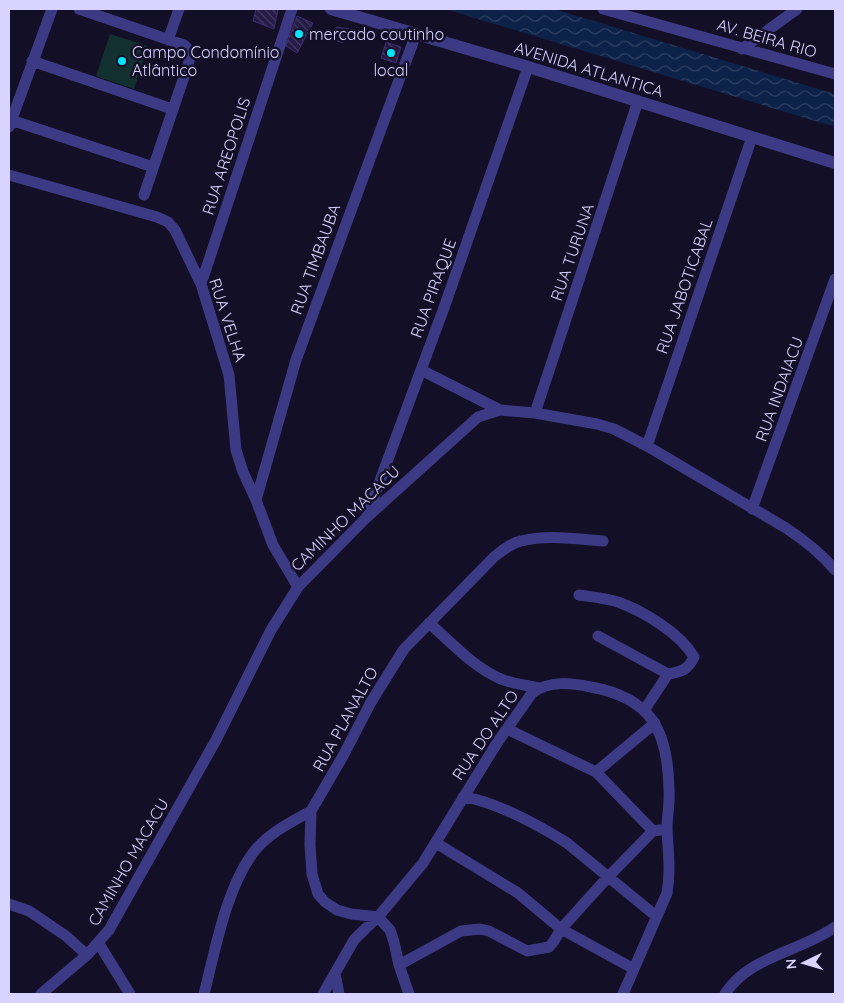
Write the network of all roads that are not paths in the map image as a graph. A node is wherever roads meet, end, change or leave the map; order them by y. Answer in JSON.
{"nodes":[{"id":1,"x":52,"y":9,"type":"edge"},
{"id":2,"x":79,"y":9,"type":"edge"},
{"id":3,"x":179,"y":9,"type":"edge"},
{"id":4,"x":292,"y":9,"type":"edge"},
{"id":5,"x":331,"y":9,"type":"edge"},
{"id":6,"x":604,"y":9,"type":"edge"},
{"id":7,"x":797,"y":9,"type":"edge"},
{"id":8,"x":416,"y":34,"type":"junction"},
{"id":9,"x":168,"y":40,"type":"junction"},
{"id":10,"x":742,"y":49,"type":"junction"},
{"id":11,"x":32,"y":60,"type":"junction"},
{"id":12,"x":528,"y":67,"type":"junction"},
{"id":13,"x":835,"y":74,"type":"edge"},
{"id":14,"x":638,"y":102,"type":"junction"},
{"id":15,"x":172,"y":109,"type":"junction"},
{"id":16,"x":10,"y":123,"type":"edge"},
{"id":17,"x":752,"y":137,"type":"junction"},
{"id":18,"x":835,"y":163,"type":"edge"},
{"id":19,"x":153,"y":168,"type":"junction"},
{"id":20,"x":9,"y":175,"type":"edge"},
{"id":21,"x":144,"y":195,"type":"dead end"},
{"id":22,"x":835,"y":279,"type":"edge"},
{"id":23,"x":201,"y":284,"type":"junction"},
{"id":24,"x":421,"y":370,"type":"junction"},
{"id":25,"x":500,"y":410,"type":"junction"},
{"id":26,"x":535,"y":413,"type":"junction"},
{"id":27,"x":647,"y":446,"type":"junction"},
{"id":28,"x":256,"y":500,"type":"junction"},
{"id":29,"x":752,"y":509,"type":"junction"},
{"id":30,"x":366,"y":518,"type":"junction"},
{"id":31,"x":603,"y":541,"type":"dead end"},
{"id":32,"x":835,"y":570,"type":"edge"},
{"id":33,"x":298,"y":587,"type":"junction"},
{"id":34,"x":579,"y":595,"type":"dead end"},
{"id":35,"x":429,"y":623,"type":"junction"},
{"id":36,"x":598,"y":636,"type":"dead end"},
{"id":37,"x":668,"y":674,"type":"junction"},
{"id":38,"x":539,"y":688,"type":"junction"},
{"id":39,"x":645,"y":709,"type":"junction"},
{"id":40,"x":655,"y":723,"type":"junction"},
{"id":41,"x":507,"y":729,"type":"junction"},
{"id":42,"x":596,"y":772,"type":"junction"},
{"id":43,"x":463,"y":797,"type":"junction"},
{"id":44,"x":311,"y":811,"type":"junction"},
{"id":45,"x":667,"y":828,"type":"junction"},
{"id":46,"x":653,"y":831,"type":"junction"},
{"id":47,"x":436,"y":843,"type":"junction"},
{"id":48,"x":608,"y":877,"type":"junction"},
{"id":49,"x":9,"y":904,"type":"edge"},
{"id":50,"x":656,"y":916,"type":"junction"},
{"id":51,"x":378,"y":917,"type":"junction"},
{"id":52,"x":835,"y":928,"type":"edge"},
{"id":53,"x":561,"y":929,"type":"junction"},
{"id":54,"x":98,"y":944,"type":"junction"},
{"id":55,"x":88,"y":955,"type":"junction"},
{"id":56,"x":399,"y":965,"type":"junction"},
{"id":57,"x":634,"y":969,"type":"junction"},
{"id":58,"x":335,"y":973,"type":"junction"},
{"id":59,"x":41,"y":994,"type":"edge"},
{"id":60,"x":130,"y":994,"type":"edge"},
{"id":61,"x":204,"y":994,"type":"edge"},
{"id":62,"x":323,"y":994,"type":"edge"},
{"id":63,"x":339,"y":994,"type":"edge"},
{"id":64,"x":409,"y":994,"type":"edge"},
{"id":65,"x":623,"y":994,"type":"edge"},
{"id":66,"x":725,"y":994,"type":"edge"}],
"edges":[{"from":1,"to":11,"type":"street"},
{"from":2,"to":9,"type":"street"},
{"from":3,"to":9,"type":"street"},
{"from":4,"to":23,"type":"street","name":"RUA AREOPOLIS"},
{"from":5,"to":8,"type":"street","name":"AVENIDA ATLANTICA"},
{"from":6,"to":10,"type":"street","name":"AV. BEIRA RIO"},
{"from":7,"to":10,"type":"street"},
{"from":8,"to":12,"type":"street","name":"AVENIDA ATLANTICA"},
{"from":8,"to":28,"type":"street","name":"RUA TIMBAUBA"},
{"from":9,"to":15,"type":"street"},
{"from":10,"to":13,"type":"street","name":"AV. BEIRA RIO"},
{"from":11,"to":15,"type":"street"},
{"from":11,"to":16,"type":"street"},
{"from":12,"to":14,"type":"street","name":"AVENIDA ATLANTICA"},
{"from":12,"to":24,"type":"street","name":"RUA PIRAQUE"},
{"from":14,"to":17,"type":"street","name":"AVENIDA ATLANTICA"},
{"from":14,"to":26,"type":"street","name":"RUA TURUNA"},
{"from":15,"to":19,"type":"street"},
{"from":16,"to":19,"type":"street"},
{"from":17,"to":18,"type":"street","name":"AVENIDA ATLANTICA"},
{"from":17,"to":27,"type":"street","name":"RUA JABOTICABAL"},
{"from":19,"to":21,"type":"street"},
{"from":20,"to":23,"type":"street","name":"RUA VELHA"},
{"from":22,"to":29,"type":"street","name":"RUA INDAIACU"},
{"from":23,"to":28,"type":"street","name":"RUA VELHA"},
{"from":24,"to":25,"type":"street"},
{"from":24,"to":30,"type":"street","name":"RUA PIRAQUE"},
{"from":25,"to":26,"type":"street","name":"CAMINHO MACACU"},
{"from":25,"to":30,"type":"street","name":"CAMINHO MACACU"},
{"from":26,"to":27,"type":"street","name":"CAMINHO MACACU"},
{"from":27,"to":29,"type":"street","name":"CAMINHO MACACU"},
{"from":28,"to":33,"type":"street","name":"RUA VELHA"},
{"from":29,"to":32,"type":"street","name":"CAMINHO MACACU"},
{"from":30,"to":33,"type":"street","name":"CAMINHO MACACU"},
{"from":31,"to":35,"type":"street","name":"RUA PLANALTO"},
{"from":33,"to":54,"type":"street","name":"CAMINHO MACACU"},
{"from":34,"to":37,"type":"street"},
{"from":35,"to":38,"type":"street"},
{"from":35,"to":44,"type":"street","name":"RUA PLANALTO"},
{"from":36,"to":37,"type":"street"},
{"from":37,"to":39,"type":"street"},
{"from":38,"to":39,"type":"street","name":"RUA DO ALTO"},
{"from":38,"to":41,"type":"street","name":"RUA DO ALTO"},
{"from":39,"to":40,"type":"street","name":"RUA DO ALTO"},
{"from":40,"to":42,"type":"street"},
{"from":40,"to":45,"type":"street","name":"RUA DO ALTO"},
{"from":41,"to":42,"type":"street"},
{"from":41,"to":43,"type":"street","name":"RUA DO ALTO"},
{"from":42,"to":46,"type":"street"},
{"from":43,"to":47,"type":"street","name":"RUA DO ALTO"},
{"from":43,"to":48,"type":"street"},
{"from":44,"to":51,"type":"street","name":"RUA PLANALTO"},
{"from":44,"to":61,"type":"street"},
{"from":45,"to":46,"type":"street"},
{"from":45,"to":50,"type":"street","name":"RUA DO ALTO"},
{"from":46,"to":48,"type":"street"},
{"from":47,"to":51,"type":"street","name":"RUA DO ALTO"},
{"from":47,"to":53,"type":"street"},
{"from":48,"to":50,"type":"street"},
{"from":48,"to":53,"type":"street"},
{"from":49,"to":55,"type":"street"},
{"from":50,"to":57,"type":"street","name":"RUA DO ALTO"},
{"from":51,"to":56,"type":"street"},
{"from":51,"to":58,"type":"street","name":"RUA DO ALTO"},
{"from":52,"to":66,"type":"street"},
{"from":53,"to":56,"type":"street"},
{"from":53,"to":57,"type":"street"},
{"from":54,"to":55,"type":"street","name":"CAMINHO MACACU"},
{"from":54,"to":60,"type":"street"},
{"from":55,"to":59,"type":"street","name":"CAMINHO MACACU"},
{"from":56,"to":64,"type":"street"},
{"from":57,"to":65,"type":"street","name":"RUA DO ALTO"},
{"from":58,"to":62,"type":"street","name":"RUA DO ALTO"},
{"from":58,"to":63,"type":"street"}]}
